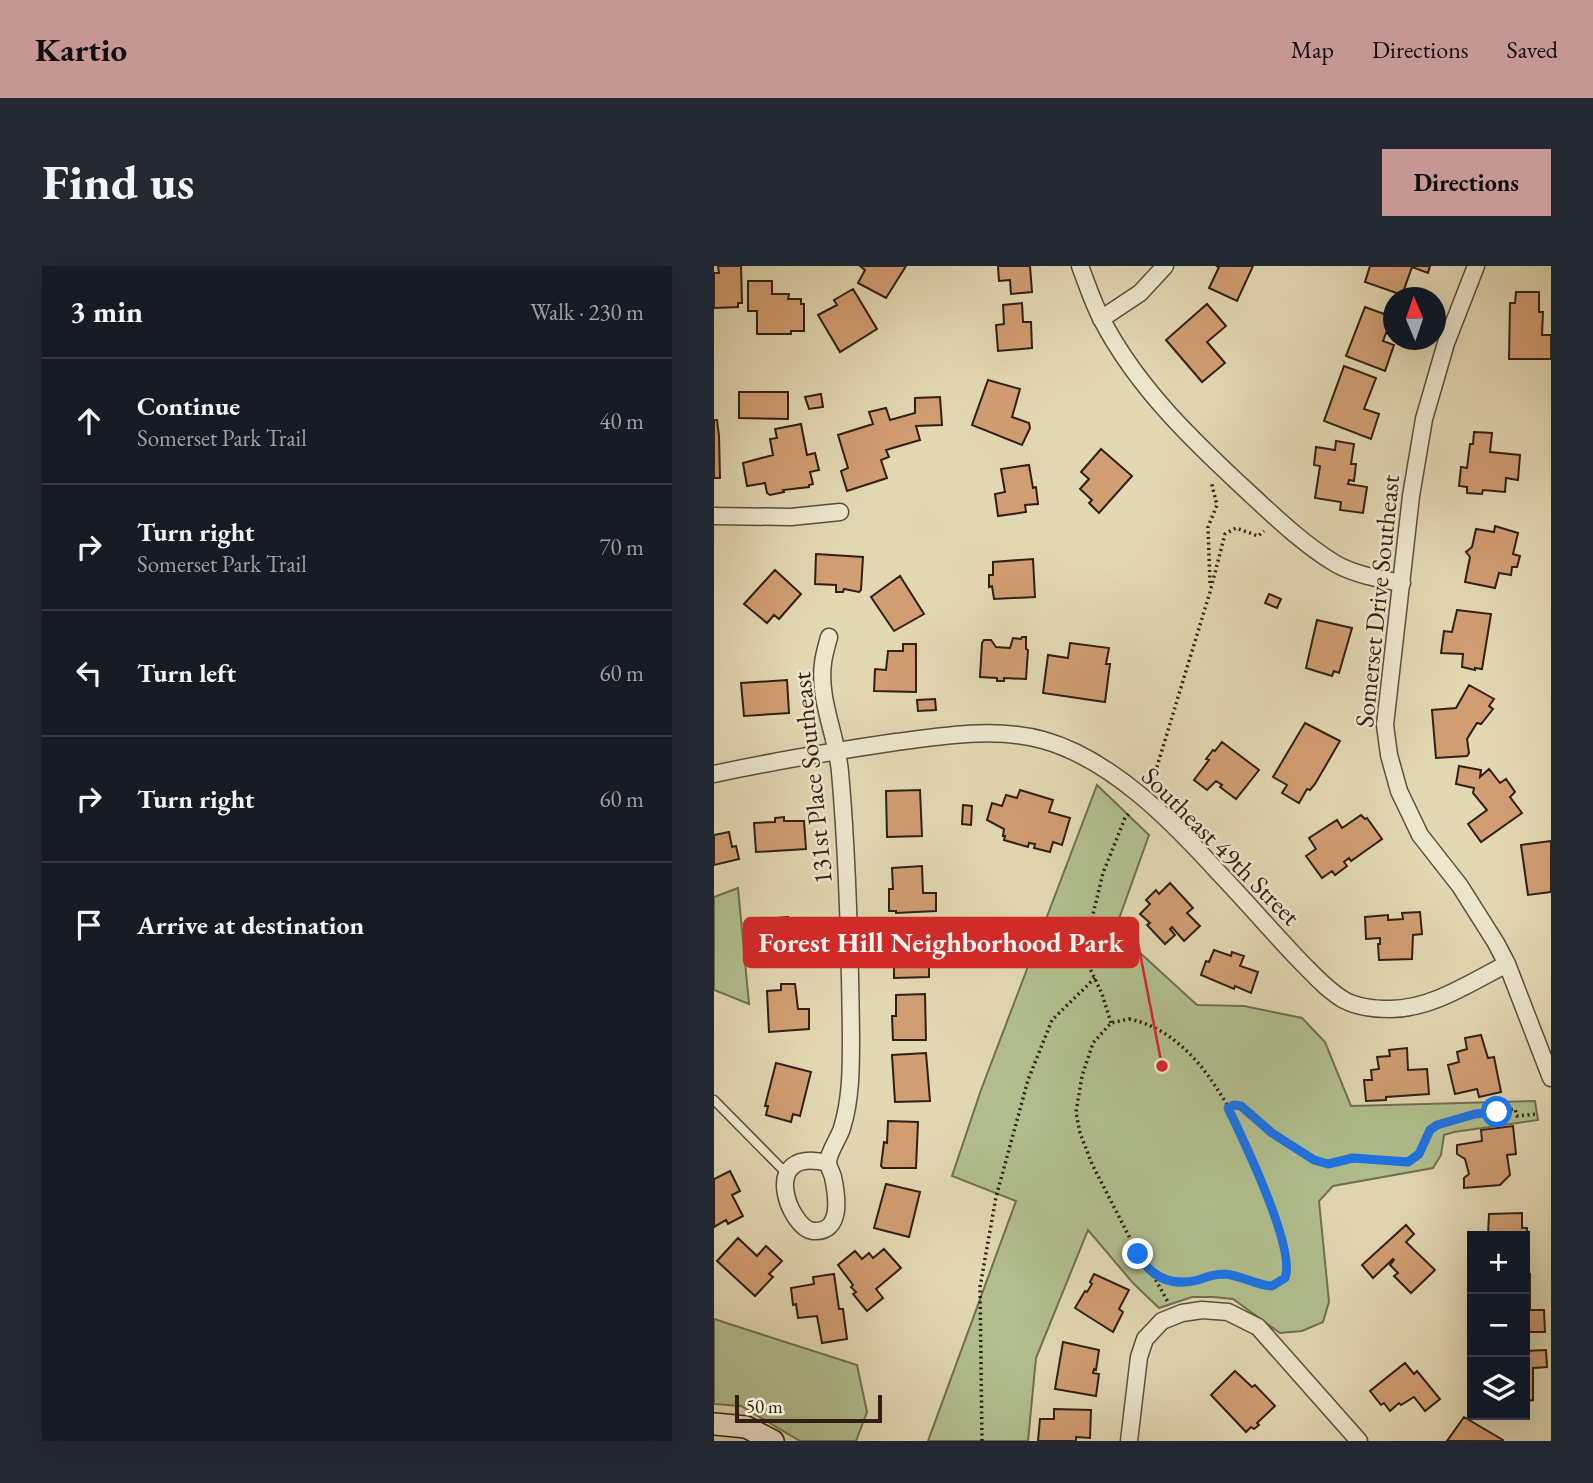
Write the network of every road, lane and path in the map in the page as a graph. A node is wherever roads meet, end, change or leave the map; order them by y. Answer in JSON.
{"nodes":[{"id":1,"x":1080,"y":266,"type":"edge"},
{"id":2,"x":1165,"y":266,"type":"edge"},
{"id":3,"x":1476,"y":266,"type":"edge"},
{"id":4,"x":1101,"y":319,"type":"junction"},
{"id":5,"x":1213,"y":476,"type":"dead end"},
{"id":6,"x":840,"y":512,"type":"dead end"},
{"id":7,"x":714,"y":516,"type":"edge"},
{"id":8,"x":1266,"y":529,"type":"dead end"},
{"id":9,"x":1402,"y":583,"type":"junction"},
{"id":10,"x":1210,"y":592,"type":"junction"},
{"id":11,"x":829,"y":637,"type":"dead end"},
{"id":12,"x":838,"y":750,"type":"junction"},
{"id":13,"x":714,"y":774,"type":"edge"},
{"id":14,"x":1142,"y":796,"type":"junction"},
{"id":15,"x":1507,"y":964,"type":"junction"},
{"id":16,"x":1095,"y":977,"type":"junction"},
{"id":17,"x":1111,"y":1023,"type":"junction"},
{"id":18,"x":1551,"y":1078,"type":"edge"},
{"id":19,"x":714,"y":1100,"type":"edge"},
{"id":20,"x":1228,"y":1108,"type":"junction"},
{"id":21,"x":1537,"y":1114,"type":"dead end"},
{"id":22,"x":828,"y":1163,"type":"junction"},
{"id":23,"x":786,"y":1173,"type":"junction"},
{"id":24,"x":714,"y":1424,"type":"edge"},
{"id":25,"x":772,"y":1441,"type":"edge"},
{"id":26,"x":982,"y":1441,"type":"edge"},
{"id":27,"x":1129,"y":1441,"type":"edge"},
{"id":28,"x":1359,"y":1441,"type":"edge"}],
"edges":[{"from":1,"to":4,"type":"street"},
{"from":2,"to":4,"type":"street"},
{"from":3,"to":9,"type":"street","name":"Somerset Drive Southeast"},
{"from":4,"to":9,"type":"street"},
{"from":5,"to":10,"type":"path"},
{"from":6,"to":7,"type":"street"},
{"from":8,"to":10,"type":"path"},
{"from":9,"to":15,"type":"street","name":"Somerset Drive Southeast"},
{"from":10,"to":14,"type":"path"},
{"from":11,"to":12,"type":"street","name":"131st Place Southeast"},
{"from":12,"to":13,"type":"street","name":"Southeast 49th Street"},
{"from":12,"to":14,"type":"street","name":"Southeast 49th Street"},
{"from":12,"to":22,"type":"street","name":"131st Place Southeast"},
{"from":14,"to":15,"type":"street","name":"Southeast 49th Street"},
{"from":14,"to":16,"type":"path"},
{"from":15,"to":18,"type":"street","name":"Somerset Drive Southeast"},
{"from":16,"to":17,"type":"path"},
{"from":16,"to":26,"type":"path"},
{"from":17,"to":20,"type":"path"},
{"from":17,"to":20,"type":"path"},
{"from":19,"to":23,"type":"lane"},
{"from":20,"to":21,"type":"path"},
{"from":22,"to":23,"type":"street"},
{"from":22,"to":23,"type":"street"},
{"from":24,"to":25,"type":"main road"},
{"from":27,"to":28,"type":"street"}]}
